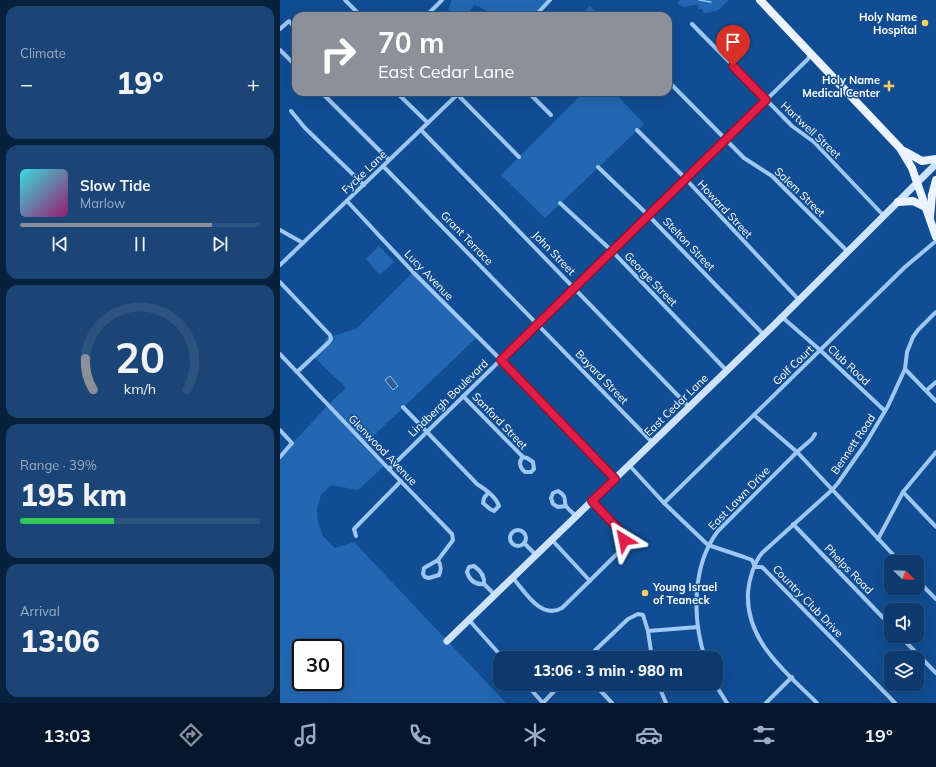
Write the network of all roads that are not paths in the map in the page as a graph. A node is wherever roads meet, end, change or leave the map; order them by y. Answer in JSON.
{"nodes":[{"id":1,"x":345,"y":0,"type":"edge"},
{"id":2,"x":442,"y":0,"type":"edge"},
{"id":3,"x":550,"y":0,"type":"edge"},
{"id":4,"x":760,"y":0,"type":"edge"},
{"id":5,"x":357,"y":12,"type":"edge"},
{"id":6,"x":430,"y":12,"type":"edge"},
{"id":7,"x":539,"y":12,"type":"edge"},
{"id":8,"x":292,"y":24,"type":"edge"},
{"id":9,"x":692,"y":24,"type":"dead end"},
{"id":10,"x":280,"y":29,"type":"edge"},
{"id":11,"x":280,"y":50,"type":"edge"},
{"id":12,"x":810,"y":54,"type":"junction"},
{"id":13,"x":292,"y":62,"type":"edge"},
{"id":14,"x":672,"y":85,"type":"edge"},
{"id":15,"x":325,"y":96,"type":"edge"},
{"id":16,"x":400,"y":96,"type":"edge"},
{"id":17,"x":456,"y":96,"type":"edge"},
{"id":18,"x":462,"y":96,"type":"edge"},
{"id":19,"x":532,"y":96,"type":"edge"},
{"id":20,"x":766,"y":100,"type":"junction"},
{"id":21,"x":291,"y":111,"type":"dead end"},
{"id":22,"x":551,"y":115,"type":"dead end"},
{"id":23,"x":428,"y":123,"type":"junction"},
{"id":24,"x":421,"y":130,"type":"junction"},
{"id":25,"x":637,"y":130,"type":"dead end"},
{"id":26,"x":726,"y":139,"type":"junction"},
{"id":27,"x":902,"y":150,"type":"junction"},
{"id":28,"x":519,"y":157,"type":"dead end"},
{"id":29,"x":936,"y":159,"type":"edge"},
{"id":30,"x":389,"y":160,"type":"junction"},
{"id":31,"x":936,"y":164,"type":"edge"},
{"id":32,"x":383,"y":166,"type":"junction"},
{"id":33,"x":598,"y":167,"type":"dead end"},
{"id":34,"x":685,"y":179,"type":"junction"},
{"id":35,"x":936,"y":180,"type":"edge"},
{"id":36,"x":917,"y":183,"type":"junction"},
{"id":37,"x":364,"y":185,"type":"junction"},
{"id":38,"x":347,"y":201,"type":"junction"},
{"id":39,"x":898,"y":202,"type":"junction"},
{"id":40,"x":560,"y":203,"type":"dead end"},
{"id":41,"x":924,"y":207,"type":"junction"},
{"id":42,"x":648,"y":215,"type":"junction"},
{"id":43,"x":884,"y":216,"type":"junction"},
{"id":44,"x":930,"y":222,"type":"junction"},
{"id":45,"x":280,"y":230,"type":"edge"},
{"id":46,"x":936,"y":237,"type":"edge"},
{"id":47,"x":936,"y":240,"type":"edge"},
{"id":48,"x":303,"y":243,"type":"junction"},
{"id":49,"x":612,"y":251,"type":"junction"},
{"id":50,"x":848,"y":252,"type":"junction"},
{"id":51,"x":280,"y":265,"type":"edge"},
{"id":52,"x":280,"y":282,"type":"edge"},
{"id":53,"x":575,"y":288,"type":"junction"},
{"id":54,"x":799,"y":300,"type":"junction"},
{"id":55,"x":936,"y":312,"type":"edge"},
{"id":56,"x":782,"y":317,"type":"junction"},
{"id":57,"x":538,"y":324,"type":"junction"},
{"id":58,"x":764,"y":335,"type":"junction"},
{"id":59,"x":820,"y":350,"type":"junction"},
{"id":60,"x":280,"y":354,"type":"edge"},
{"id":61,"x":501,"y":360,"type":"junction"},
{"id":62,"x":905,"y":369,"type":"junction"},
{"id":63,"x":727,"y":371,"type":"junction"},
{"id":64,"x":297,"y":372,"type":"junction"},
{"id":65,"x":936,"y":382,"type":"edge"},
{"id":66,"x":927,"y":390,"type":"junction"},
{"id":67,"x":464,"y":396,"type":"junction"},
{"id":68,"x":936,"y":401,"type":"edge"},
{"id":69,"x":403,"y":407,"type":"dead end"},
{"id":70,"x":689,"y":407,"type":"junction"},
{"id":71,"x":885,"y":411,"type":"junction"},
{"id":72,"x":754,"y":415,"type":"junction"},
{"id":73,"x":280,"y":430,"type":"edge"},
{"id":74,"x":427,"y":432,"type":"junction"},
{"id":75,"x":816,"y":434,"type":"dead end"},
{"id":76,"x":652,"y":443,"type":"junction"},
{"id":77,"x":797,"y":452,"type":"junction"},
{"id":78,"x":936,"y":452,"type":"edge"},
{"id":79,"x":280,"y":457,"type":"edge"},
{"id":80,"x":523,"y":457,"type":"dead end"},
{"id":81,"x":629,"y":465,"type":"junction"},
{"id":82,"x":389,"y":469,"type":"junction"},
{"id":83,"x":615,"y":479,"type":"junction"},
{"id":84,"x":401,"y":481,"type":"junction"},
{"id":85,"x":832,"y":490,"type":"junction"},
{"id":86,"x":903,"y":492,"type":"junction"},
{"id":87,"x":488,"y":493,"type":"dead end"},
{"id":88,"x":592,"y":501,"type":"junction"},
{"id":89,"x":664,"y":503,"type":"junction"},
{"id":90,"x":566,"y":506,"type":"dead end"},
{"id":91,"x":576,"y":516,"type":"junction"},
{"id":92,"x":793,"y":524,"type":"junction"},
{"id":93,"x":936,"y":526,"type":"edge"},
{"id":94,"x":356,"y":536,"type":"dead end"},
{"id":95,"x":878,"y":539,"type":"junction"},
{"id":96,"x":552,"y":540,"type":"junction"},
{"id":97,"x":524,"y":543,"type":"dead end"},
{"id":98,"x":708,"y":545,"type":"junction"},
{"id":99,"x":536,"y":555,"type":"junction"},
{"id":100,"x":893,"y":555,"type":"edge"},
{"id":101,"x":438,"y":560,"type":"junction"},
{"id":102,"x":755,"y":567,"type":"junction"},
{"id":103,"x":513,"y":578,"type":"junction"},
{"id":104,"x":590,"y":581,"type":"junction"},
{"id":105,"x":484,"y":584,"type":"junction"},
{"id":106,"x":924,"y":587,"type":"edge"},
{"id":107,"x":495,"y":595,"type":"junction"},
{"id":108,"x":936,"y":599,"type":"edge"},
{"id":109,"x":884,"y":619,"type":"edge"},
{"id":110,"x":469,"y":620,"type":"junction"},
{"id":111,"x":698,"y":627,"type":"junction"},
{"id":112,"x":648,"y":631,"type":"junction"},
{"id":113,"x":447,"y":641,"type":"dead end"},
{"id":114,"x":907,"y":643,"type":"edge"},
{"id":115,"x":496,"y":651,"type":"edge"},
{"id":116,"x":595,"y":651,"type":"edge"},
{"id":117,"x":651,"y":651,"type":"edge"},
{"id":118,"x":703,"y":651,"type":"edge"},
{"id":119,"x":936,"y":673,"type":"edge"},
{"id":120,"x":792,"y":677,"type":"junction"},
{"id":121,"x":532,"y":691,"type":"edge"},
{"id":122,"x":554,"y":691,"type":"edge"},
{"id":123,"x":601,"y":691,"type":"edge"},
{"id":124,"x":661,"y":691,"type":"edge"},
{"id":125,"x":719,"y":691,"type":"edge"},
{"id":126,"x":543,"y":703,"type":"edge"},
{"id":127,"x":612,"y":703,"type":"edge"},
{"id":128,"x":666,"y":703,"type":"edge"},
{"id":129,"x":726,"y":703,"type":"edge"},
{"id":130,"x":766,"y":703,"type":"edge"},
{"id":131,"x":817,"y":703,"type":"edge"},
{"id":132,"x":895,"y":703,"type":"edge"}],
"edges":[{"from":1,"to":5,"type":"street"},
{"from":2,"to":6,"type":"street"},
{"from":3,"to":7,"type":"street"},
{"from":4,"to":12,"type":"main road"},
{"from":8,"to":10,"type":"street"},
{"from":9,"to":20,"type":"street","name":"Hartwell Street"},
{"from":11,"to":13,"type":"street"},
{"from":12,"to":20,"type":"street","name":"Lindbergh Boulevard"},
{"from":12,"to":27,"type":"main road"},
{"from":14,"to":26,"type":"street","name":"Salem Street"},
{"from":15,"to":30,"type":"street"},
{"from":16,"to":23,"type":"street"},
{"from":17,"to":23,"type":"street","name":"Fycke Lane"},
{"from":18,"to":28,"type":"street"},
{"from":19,"to":22,"type":"street"},
{"from":20,"to":26,"type":"street","name":"Lindbergh Boulevard"},
{"from":20,"to":43,"type":"street","name":"Hartwell Street"},
{"from":21,"to":37,"type":"street"},
{"from":23,"to":24,"type":"street","name":"Fycke Lane"},
{"from":24,"to":30,"type":"street","name":"Fycke Lane"},
{"from":24,"to":53,"type":"street","name":"John Street"},
{"from":25,"to":34,"type":"street","name":"Howard Street"},
{"from":26,"to":34,"type":"street","name":"Lindbergh Boulevard"},
{"from":26,"to":50,"type":"street","name":"Salem Street"},
{"from":27,"to":29,"type":"main road"},
{"from":27,"to":36,"type":"main road"},
{"from":30,"to":32,"type":"street","name":"Fycke Lane"},
{"from":31,"to":36,"type":"street","name":"East Cedar Lane"},
{"from":32,"to":37,"type":"street","name":"Fycke Lane"},
{"from":32,"to":57,"type":"street","name":"Grant Terrace"},
{"from":33,"to":42,"type":"street","name":"Stelton Street"},
{"from":34,"to":42,"type":"street","name":"Lindbergh Boulevard"},
{"from":34,"to":54,"type":"street","name":"Howard Street"},
{"from":35,"to":44,"type":"main road"},
{"from":36,"to":39,"type":"street","name":"East Cedar Lane"},
{"from":36,"to":41,"type":"main road"},
{"from":37,"to":38,"type":"street","name":"Fycke Lane"},
{"from":38,"to":48,"type":"street","name":"Fycke Lane"},
{"from":38,"to":61,"type":"street","name":"Lucy Avenue"},
{"from":39,"to":41,"type":"main road"},
{"from":39,"to":43,"type":"street","name":"East Cedar Lane"},
{"from":40,"to":49,"type":"street","name":"George Street"},
{"from":41,"to":44,"type":"main road"},
{"from":42,"to":49,"type":"street","name":"Lindbergh Boulevard"},
{"from":42,"to":58,"type":"street","name":"Stelton Street"},
{"from":43,"to":50,"type":"street","name":"East Cedar Lane"},
{"from":44,"to":46,"type":"main road"},
{"from":45,"to":48,"type":"street"},
{"from":47,"to":59,"type":"street","name":"Golf Court"},
{"from":48,"to":51,"type":"street","name":"Fycke Lane"},
{"from":49,"to":53,"type":"street","name":"Lindbergh Boulevard"},
{"from":49,"to":63,"type":"street","name":"George Street"},
{"from":50,"to":54,"type":"street","name":"East Cedar Lane"},
{"from":52,"to":64,"type":"street"},
{"from":53,"to":57,"type":"street","name":"Lindbergh Boulevard"},
{"from":53,"to":70,"type":"street","name":"John Street"},
{"from":54,"to":56,"type":"street","name":"East Cedar Lane"},
{"from":55,"to":62,"type":"street","name":"Bennett Road"},
{"from":56,"to":58,"type":"street","name":"East Cedar Lane"},
{"from":56,"to":59,"type":"street","name":"Club Road"},
{"from":57,"to":61,"type":"street","name":"Lindbergh Boulevard"},
{"from":57,"to":76,"type":"street","name":"Bayard Street"},
{"from":58,"to":63,"type":"street","name":"East Cedar Lane"},
{"from":59,"to":71,"type":"street","name":"Club Road"},
{"from":59,"to":72,"type":"street","name":"Golf Court"},
{"from":60,"to":64,"type":"street","name":"Glenwood Avenue"},
{"from":61,"to":67,"type":"street","name":"Lindbergh Boulevard"},
{"from":61,"to":83,"type":"street","name":"Lucy Avenue"},
{"from":62,"to":66,"type":"street"},
{"from":62,"to":71,"type":"street","name":"Bennett Road"},
{"from":63,"to":70,"type":"street","name":"East Cedar Lane"},
{"from":64,"to":82,"type":"street","name":"Glenwood Avenue"},
{"from":65,"to":66,"type":"street"},
{"from":66,"to":68,"type":"street"},
{"from":67,"to":74,"type":"street","name":"Lindbergh Boulevard"},
{"from":67,"to":80,"type":"street","name":"Sanford Street"},
{"from":69,"to":74,"type":"street"},
{"from":70,"to":76,"type":"street","name":"East Cedar Lane"},
{"from":71,"to":85,"type":"street","name":"Bennett Road"},
{"from":72,"to":77,"type":"street"},
{"from":72,"to":89,"type":"street","name":"Golf Court"},
{"from":73,"to":79,"type":"street"},
{"from":74,"to":82,"type":"street","name":"Lindbergh Boulevard"},
{"from":74,"to":87,"type":"street"},
{"from":75,"to":77,"type":"street","name":"East Lawn Drive"},
{"from":76,"to":81,"type":"street","name":"East Cedar Lane"},
{"from":77,"to":85,"type":"street"},
{"from":77,"to":98,"type":"street","name":"East Lawn Drive"},
{"from":78,"to":86,"type":"street"},
{"from":81,"to":83,"type":"street","name":"East Cedar Lane"},
{"from":81,"to":89,"type":"street","name":"Country Club Drive"},
{"from":82,"to":84,"type":"street","name":"Glenwood Avenue"},
{"from":83,"to":88,"type":"street","name":"East Cedar Lane"},
{"from":84,"to":94,"type":"street"},
{"from":84,"to":101,"type":"street","name":"Glenwood Avenue"},
{"from":85,"to":92,"type":"street","name":"Bennett Road"},
{"from":85,"to":95,"type":"street"},
{"from":86,"to":93,"type":"street"},
{"from":86,"to":95,"type":"street"},
{"from":88,"to":91,"type":"street","name":"East Cedar Lane"},
{"from":88,"to":104,"type":"street"},
{"from":89,"to":98,"type":"street","name":"Country Club Drive"},
{"from":90,"to":91,"type":"street"},
{"from":91,"to":96,"type":"street","name":"East Cedar Lane"},
{"from":92,"to":102,"type":"street","name":"Bennett Road"},
{"from":92,"to":109,"type":"street","name":"Phelps Road"},
{"from":95,"to":100,"type":"street"},
{"from":96,"to":99,"type":"street","name":"East Cedar Lane"},
{"from":96,"to":104,"type":"street"},
{"from":97,"to":99,"type":"street"},
{"from":98,"to":102,"type":"street","name":"Country Club Drive"},
{"from":98,"to":111,"type":"street","name":"East Lawn Drive"},
{"from":99,"to":103,"type":"street","name":"East Cedar Lane"},
{"from":101,"to":101,"type":"street","name":"Glenwood Avenue"},
{"from":102,"to":120,"type":"street","name":"Bennett Road"},
{"from":102,"to":132,"type":"street","name":"Country Club Drive"},
{"from":103,"to":104,"type":"street"},
{"from":103,"to":107,"type":"street","name":"East Cedar Lane"},
{"from":105,"to":105,"type":"street"},
{"from":105,"to":107,"type":"street"},
{"from":106,"to":108,"type":"street"},
{"from":107,"to":110,"type":"street","name":"East Cedar Lane"},
{"from":110,"to":113,"type":"street","name":"East Cedar Lane"},
{"from":110,"to":115,"type":"street"},
{"from":111,"to":112,"type":"street"},
{"from":111,"to":118,"type":"street","name":"East Lawn Drive"},
{"from":112,"to":116,"type":"street"},
{"from":112,"to":117,"type":"street"},
{"from":114,"to":119,"type":"street"},
{"from":120,"to":130,"type":"street"},
{"from":120,"to":131,"type":"street","name":"Bennett Road"},
{"from":121,"to":126,"type":"street"},
{"from":122,"to":126,"type":"street"},
{"from":123,"to":127,"type":"street"},
{"from":124,"to":128,"type":"street"},
{"from":125,"to":129,"type":"street"}]}
